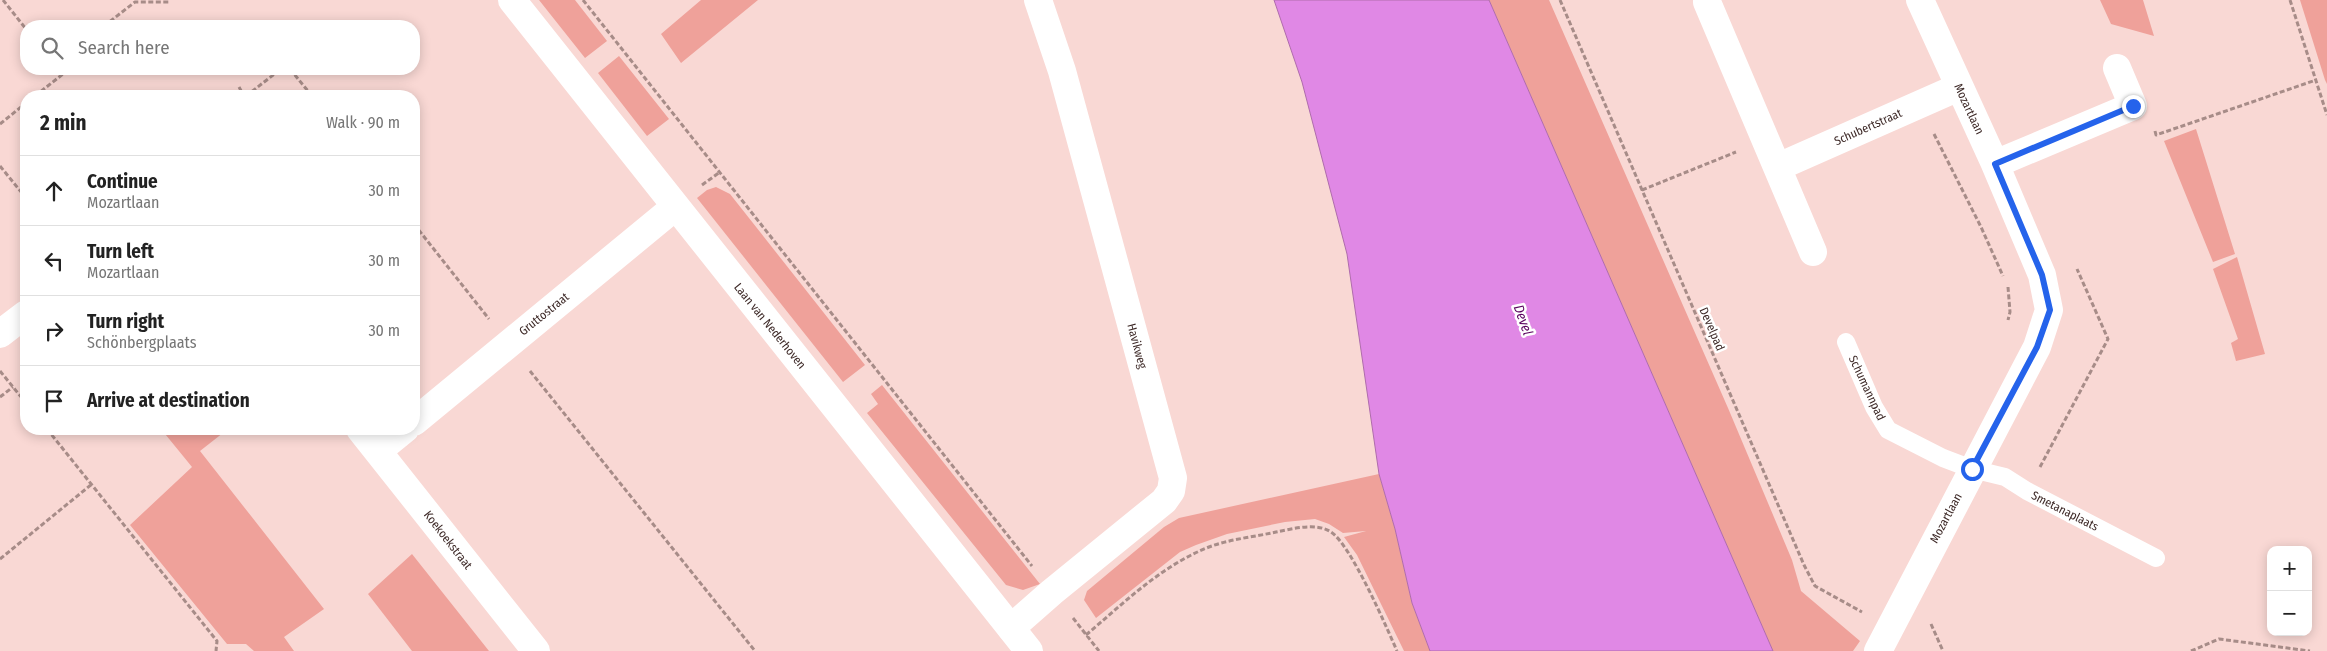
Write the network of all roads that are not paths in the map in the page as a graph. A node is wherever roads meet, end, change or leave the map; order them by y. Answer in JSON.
{"nodes":[{"id":1,"x":512,"y":0,"type":"edge"},
{"id":2,"x":1038,"y":0,"type":"edge"},
{"id":3,"x":1920,"y":0,"type":"edge"},
{"id":4,"x":1707,"y":2,"type":"dead end"},
{"id":5,"x":2117,"y":68,"type":"dead end"},
{"id":6,"x":1959,"y":87,"type":"junction"},
{"id":7,"x":1995,"y":164,"type":"junction"},
{"id":8,"x":1778,"y":167,"type":"junction"},
{"id":9,"x":675,"y":207,"type":"junction"},
{"id":10,"x":1813,"y":252,"type":"dead end"},
{"id":11,"x":20,"y":319,"type":"edge"},
{"id":12,"x":0,"y":334,"type":"edge"},
{"id":13,"x":1846,"y":342,"type":"dead end"},
{"id":14,"x":420,"y":417,"type":"edge"},
{"id":15,"x":365,"y":435,"type":"edge"},
{"id":16,"x":398,"y":435,"type":"edge"},
{"id":17,"x":378,"y":451,"type":"junction"},
{"id":18,"x":1972,"y":469,"type":"junction"},
{"id":19,"x":2156,"y":558,"type":"dead end"},
{"id":20,"x":1011,"y":628,"type":"junction"},
{"id":21,"x":536,"y":651,"type":"edge"},
{"id":22,"x":1029,"y":651,"type":"edge"},
{"id":23,"x":1878,"y":651,"type":"edge"}],
"edges":[{"from":1,"to":9,"type":"street","name":"Laan van Nederhoven"},
{"from":2,"to":20,"type":"street","name":"Havikweg"},
{"from":3,"to":6,"type":"street","name":"Mozartlaan"},
{"from":4,"to":8,"type":"street"},
{"from":5,"to":7,"type":"street"},
{"from":6,"to":7,"type":"street","name":"Mozartlaan"},
{"from":6,"to":8,"type":"street","name":"Schubertstraat"},
{"from":7,"to":18,"type":"street","name":"Mozartlaan"},
{"from":8,"to":10,"type":"street"},
{"from":9,"to":14,"type":"street","name":"Gruttostraat"},
{"from":9,"to":20,"type":"street","name":"Laan van Nederhoven"},
{"from":11,"to":12,"type":"street"},
{"from":13,"to":18,"type":"lane","name":"Schumannpad"},
{"from":15,"to":17,"type":"street","name":"Koekoekstraat"},
{"from":16,"to":17,"type":"street"},
{"from":17,"to":21,"type":"street","name":"Koekoekstraat"},
{"from":18,"to":19,"type":"lane","name":"Smetanaplaats"},
{"from":18,"to":23,"type":"street","name":"Mozartlaan"},
{"from":20,"to":22,"type":"street","name":"Laan van Nederhoven"}]}
